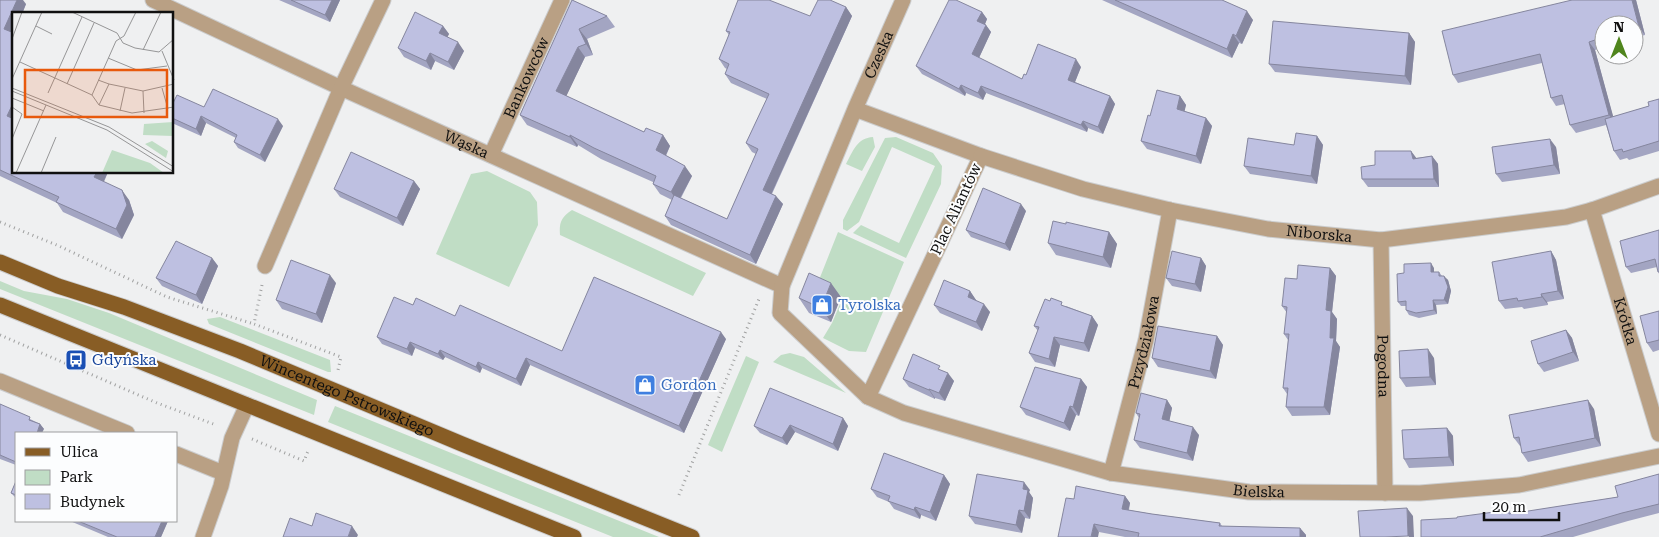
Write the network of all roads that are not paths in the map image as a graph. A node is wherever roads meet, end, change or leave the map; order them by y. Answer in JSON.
{"nodes":[{"id":1,"x":153,"y":0,"type":"edge"},
{"id":2,"x":383,"y":0,"type":"edge"},
{"id":3,"x":562,"y":0,"type":"edge"},
{"id":4,"x":903,"y":0,"type":"edge"},
{"id":5,"x":341,"y":88,"type":"junction"},
{"id":6,"x":855,"y":109,"type":"junction"},
{"id":7,"x":491,"y":155,"type":"junction"},
{"id":8,"x":981,"y":156,"type":"junction"},
{"id":9,"x":1659,"y":186,"type":"edge"},
{"id":10,"x":1170,"y":210,"type":"junction"},
{"id":11,"x":1592,"y":210,"type":"junction"},
{"id":12,"x":1381,"y":240,"type":"junction"},
{"id":13,"x":0,"y":262,"type":"edge"},
{"id":14,"x":265,"y":266,"type":"road end"},
{"id":15,"x":782,"y":286,"type":"junction"},
{"id":16,"x":0,"y":305,"type":"edge"},
{"id":17,"x":0,"y":381,"type":"edge"},
{"id":18,"x":868,"y":397,"type":"junction"},
{"id":19,"x":248,"y":405,"type":"junction"},
{"id":20,"x":125,"y":432,"type":"edge"},
{"id":21,"x":1659,"y":434,"type":"edge"},
{"id":22,"x":178,"y":455,"type":"edge"},
{"id":23,"x":1659,"y":456,"type":"edge"},
{"id":24,"x":223,"y":473,"type":"junction"},
{"id":25,"x":1111,"y":473,"type":"junction"},
{"id":26,"x":1385,"y":493,"type":"junction"},
{"id":27,"x":203,"y":537,"type":"edge"},
{"id":28,"x":574,"y":537,"type":"edge"},
{"id":29,"x":692,"y":537,"type":"edge"}],
"edges":[{"from":1,"to":5,"type":"street","name":"Wąska"},
{"from":2,"to":5,"type":"street"},
{"from":3,"to":7,"type":"street","name":"Bankowców"},
{"from":4,"to":6,"type":"street","name":"Czeska"},
{"from":5,"to":7,"type":"street","name":"Wąska"},
{"from":5,"to":14,"type":"street"},
{"from":6,"to":8,"type":"street","name":"Plac Aliantów"},
{"from":6,"to":15,"type":"street"},
{"from":7,"to":15,"type":"street","name":"Wąska"},
{"from":8,"to":10,"type":"street","name":"Niborska"},
{"from":8,"to":18,"type":"street","name":"Plac Aliantów"},
{"from":9,"to":11,"type":"street","name":"Niborska"},
{"from":10,"to":12,"type":"street","name":"Niborska"},
{"from":10,"to":25,"type":"street","name":"Przydziałowa"},
{"from":11,"to":12,"type":"street","name":"Niborska"},
{"from":11,"to":21,"type":"street","name":"Krótka"},
{"from":12,"to":26,"type":"street","name":"Pogodna"},
{"from":13,"to":29,"type":"main road","name":"Wincentego Pstrowskiego"},
{"from":15,"to":18,"type":"street"},
{"from":16,"to":19,"type":"main road"},
{"from":17,"to":20,"type":"street"},
{"from":18,"to":25,"type":"street","name":"Bielska"},
{"from":19,"to":24,"type":"street"},
{"from":19,"to":28,"type":"main road"},
{"from":22,"to":24,"type":"street"},
{"from":23,"to":26,"type":"street","name":"Bielska"},
{"from":24,"to":27,"type":"street"},
{"from":25,"to":26,"type":"street","name":"Bielska"}]}
